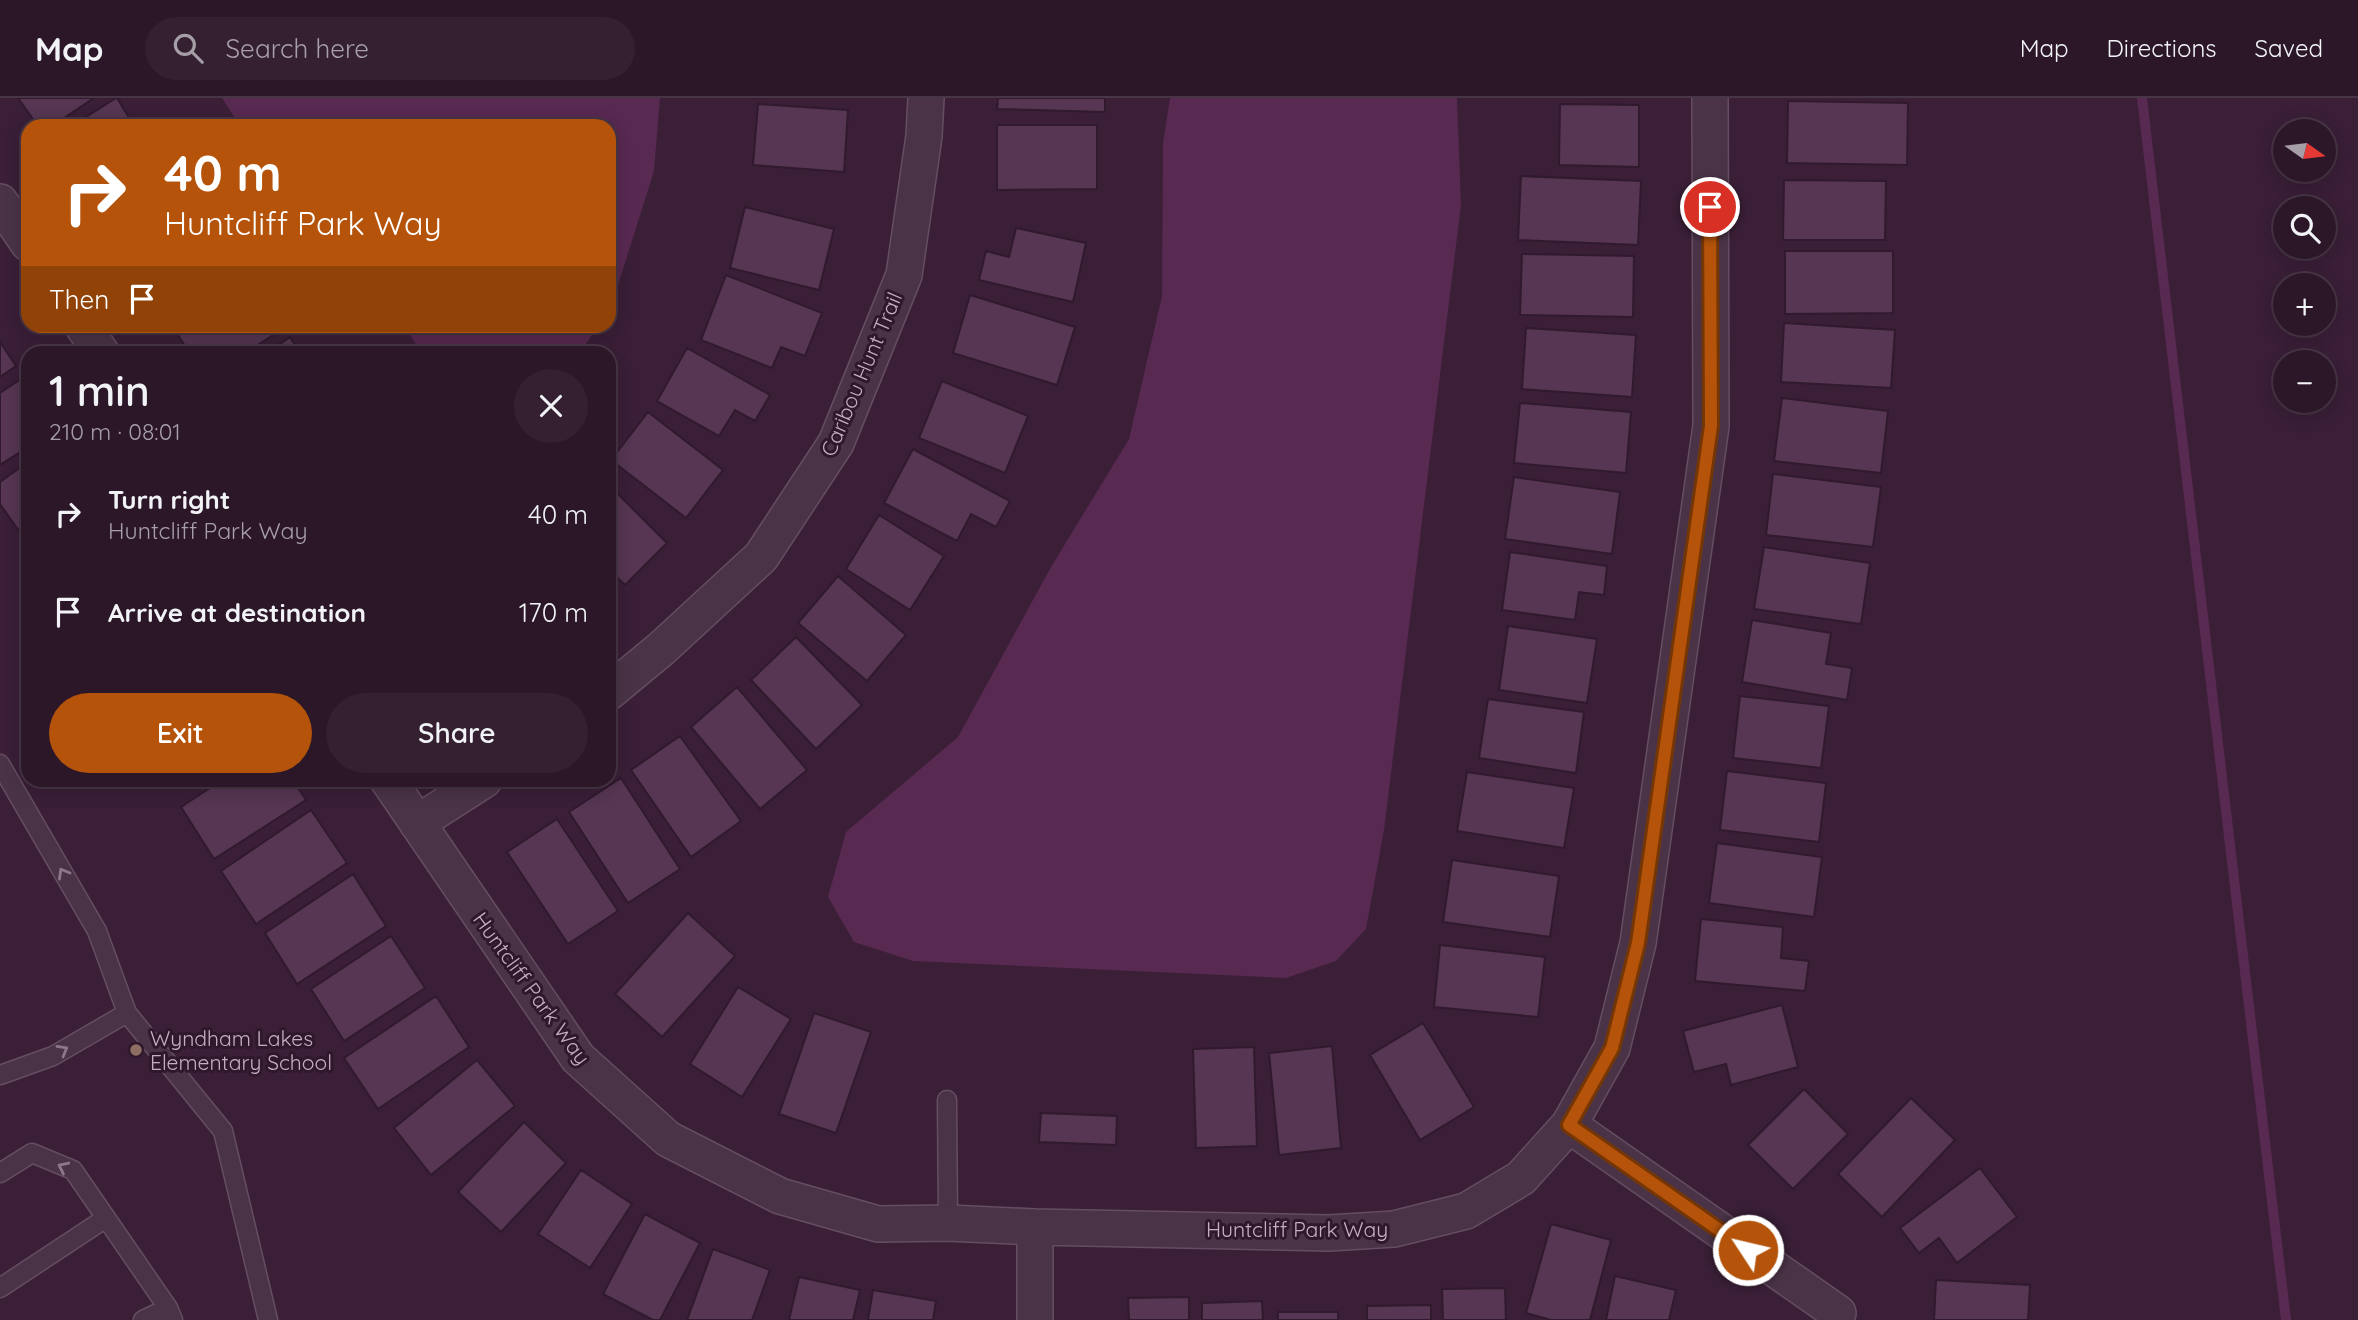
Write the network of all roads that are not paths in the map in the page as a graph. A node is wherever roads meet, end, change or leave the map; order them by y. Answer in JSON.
{"nodes":[{"id":1,"x":926,"y":98,"type":"edge"},
{"id":2,"x":1710,"y":98,"type":"edge"},
{"id":3,"x":0,"y":202,"type":"edge"},
{"id":4,"x":21,"y":233,"type":"edge"},
{"id":5,"x":616,"y":686,"type":"edge"},
{"id":6,"x":0,"y":764,"type":"edge"},
{"id":7,"x":393,"y":787,"type":"edge"},
{"id":8,"x":473,"y":787,"type":"edge"},
{"id":9,"x":417,"y":823,"type":"junction"},
{"id":10,"x":127,"y":1013,"type":"junction"},
{"id":11,"x":0,"y":1075,"type":"edge"},
{"id":12,"x":947,"y":1100,"type":"dead end"},
{"id":13,"x":1569,"y":1125,"type":"junction"},
{"id":14,"x":0,"y":1173,"type":"edge"},
{"id":15,"x":106,"y":1218,"type":"junction"},
{"id":16,"x":948,"y":1223,"type":"junction"},
{"id":17,"x":1035,"y":1227,"type":"junction"},
{"id":18,"x":0,"y":1288,"type":"edge"},
{"id":19,"x":1838,"y":1313,"type":"dead end"},
{"id":20,"x":171,"y":1314,"type":"edge"},
{"id":21,"x":143,"y":1320,"type":"edge"},
{"id":22,"x":268,"y":1320,"type":"edge"},
{"id":23,"x":1035,"y":1320,"type":"edge"}],
"edges":[{"from":1,"to":5,"type":"street","name":"Caribou Hunt Trail"},
{"from":2,"to":13,"type":"street","name":"Huntcliff Park Way"},
{"from":3,"to":4,"type":"street"},
{"from":10,"to":6,"type":"lane","one_way":true},
{"from":7,"to":9,"type":"street","name":"Huntcliff Park Way"},
{"from":8,"to":9,"type":"street"},
{"from":9,"to":16,"type":"street","name":"Huntcliff Park Way"},
{"from":11,"to":10,"type":"lane","one_way":true},
{"from":10,"to":22,"type":"lane"},
{"from":12,"to":16,"type":"lane"},
{"from":13,"to":17,"type":"street","name":"Huntcliff Park Way"},
{"from":13,"to":19,"type":"street"},
{"from":15,"to":14,"type":"lane","one_way":true},
{"from":15,"to":18,"type":"lane"},
{"from":15,"to":20,"type":"lane"},
{"from":16,"to":17,"type":"street","name":"Huntcliff Park Way"},
{"from":17,"to":23,"type":"street"},
{"from":20,"to":21,"type":"lane"}]}
